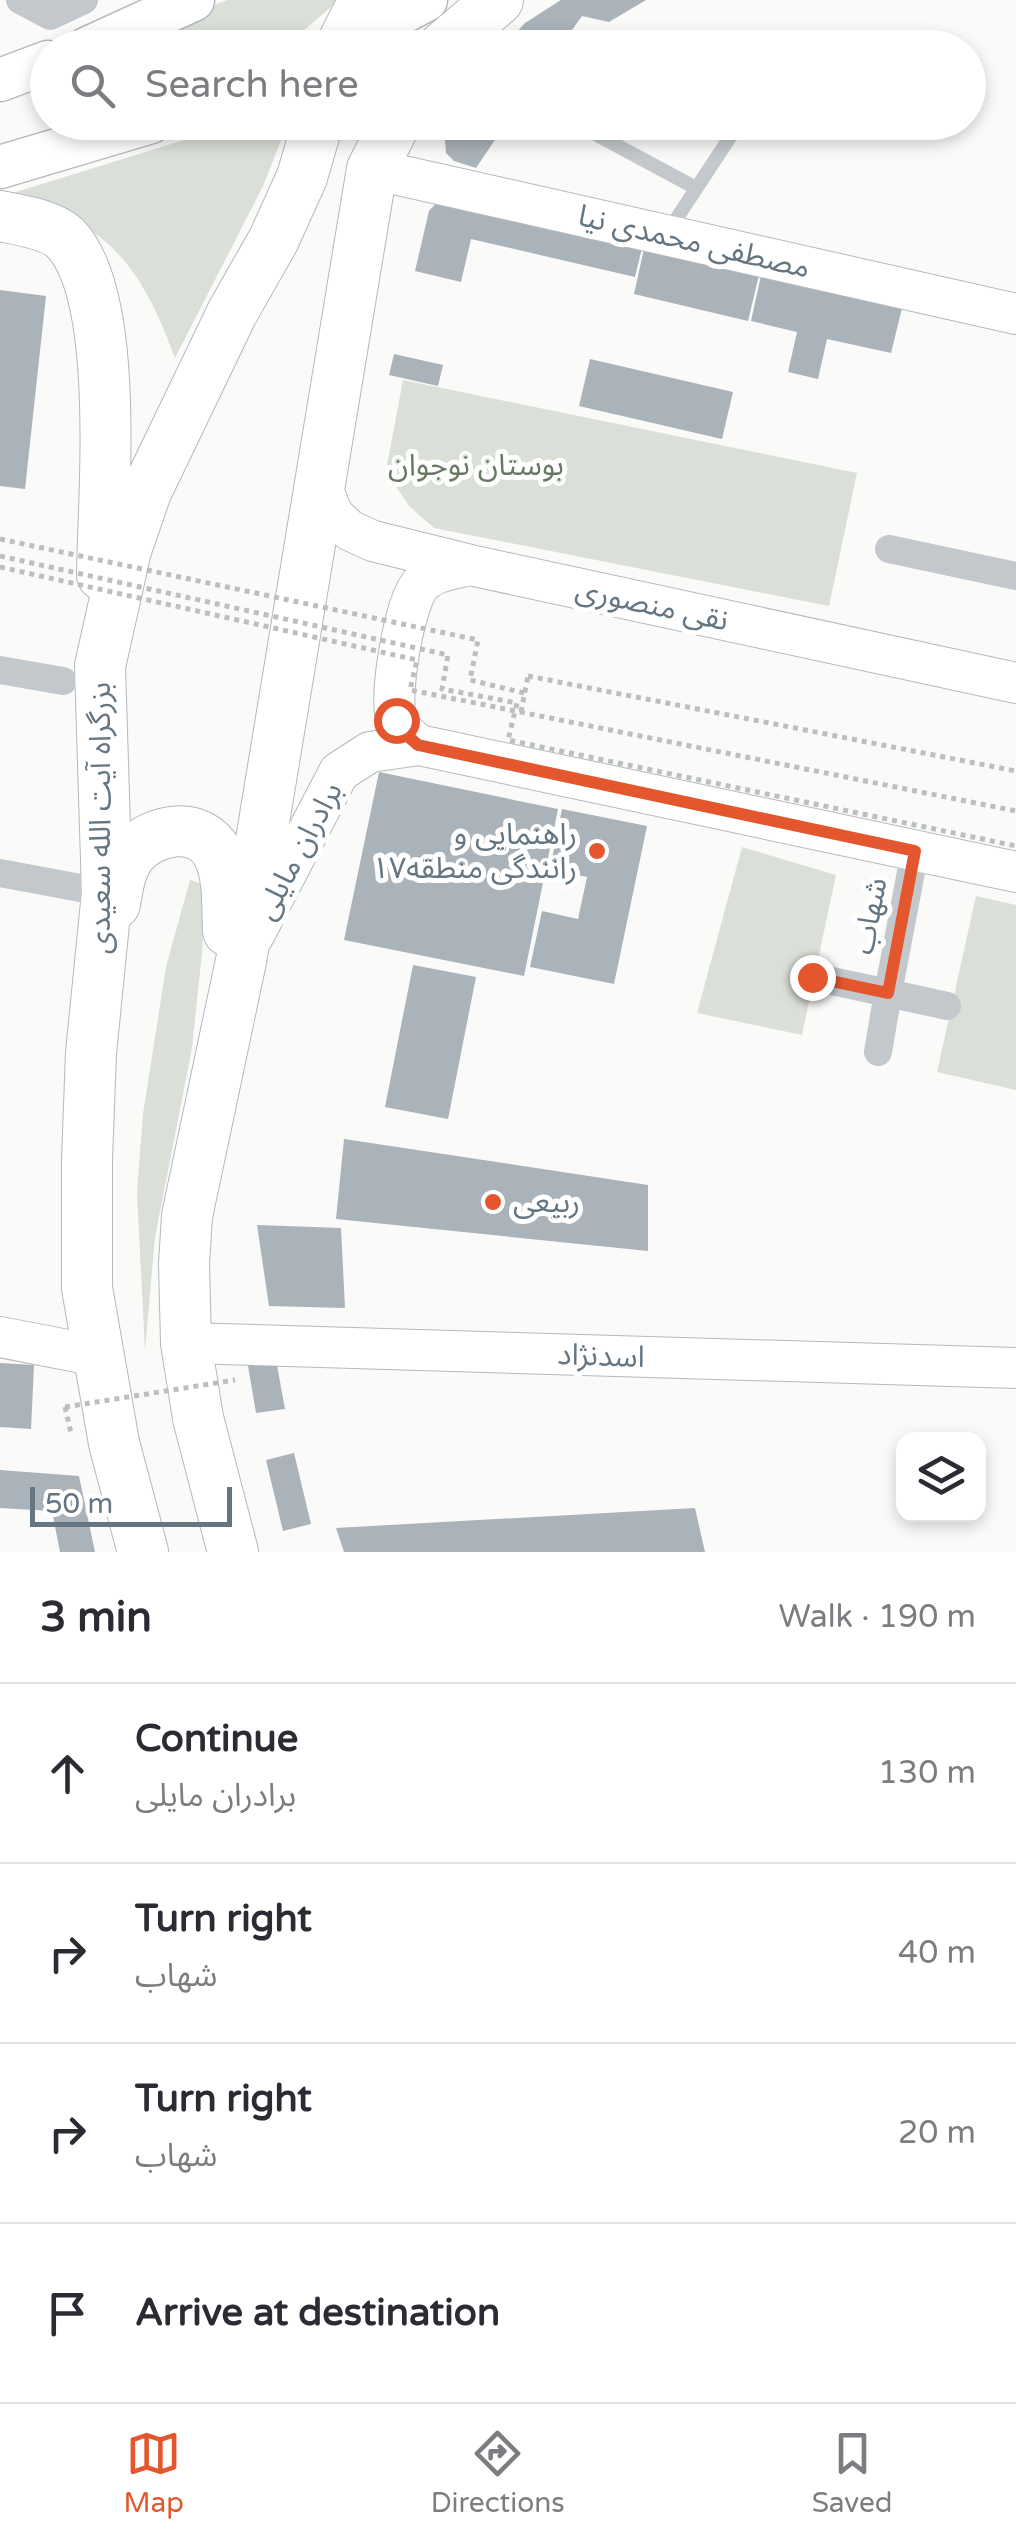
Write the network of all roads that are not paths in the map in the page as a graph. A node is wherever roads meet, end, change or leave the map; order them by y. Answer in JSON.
{"nodes":[{"id":1,"x":20,"y":0,"type":"edge"},
{"id":2,"x":84,"y":0,"type":"edge"},
{"id":3,"x":193,"y":0,"type":"edge"},
{"id":4,"x":364,"y":0,"type":"edge"},
{"id":5,"x":426,"y":0,"type":"edge"},
{"id":6,"x":498,"y":0,"type":"edge"},
{"id":7,"x":127,"y":30,"type":"edge"},
{"id":8,"x":347,"y":30,"type":"edge"},
{"id":9,"x":370,"y":30,"type":"edge"},
{"id":10,"x":463,"y":30,"type":"edge"},
{"id":11,"x":30,"y":69,"type":"edge"},
{"id":12,"x":0,"y":80,"type":"edge"},
{"id":13,"x":30,"y":93,"type":"edge"},
{"id":14,"x":0,"y":95,"type":"edge"},
{"id":15,"x":75,"y":140,"type":"edge"},
{"id":16,"x":313,"y":140,"type":"edge"},
{"id":17,"x":387,"y":140,"type":"edge"},
{"id":18,"x":607,"y":140,"type":"edge"},
{"id":19,"x":728,"y":140,"type":"edge"},
{"id":20,"x":0,"y":167,"type":"edge"},
{"id":21,"x":372,"y":170,"type":"junction"},
{"id":22,"x":696,"y":188,"type":"junction"},
{"id":23,"x":0,"y":216,"type":"edge"},
{"id":24,"x":665,"y":235,"type":"junction"},
{"id":25,"x":1016,"y":314,"type":"edge"},
{"id":26,"x":319,"y":480,"type":"junction"},
{"id":27,"x":889,"y":549,"type":"dead end"},
{"id":28,"x":470,"y":565,"type":"junction"},
{"id":29,"x":1016,"y":576,"type":"edge"},
{"id":30,"x":0,"y":670,"type":"edge"},
{"id":31,"x":82,"y":673,"type":"junction"},
{"id":32,"x":1016,"y":683,"type":"edge"},
{"id":33,"x":418,"y":745,"type":"junction"},
{"id":34,"x":915,"y":851,"type":"junction"},
{"id":35,"x":1016,"y":872,"type":"edge"},
{"id":36,"x":0,"y":873,"type":"edge"},
{"id":37,"x":106,"y":893,"type":"junction"},
{"id":38,"x":240,"y":961,"type":"junction"},
{"id":39,"x":812,"y":977,"type":"dead end"},
{"id":40,"x":100,"y":983,"type":"junction"},
{"id":41,"x":888,"y":993,"type":"junction"},
{"id":42,"x":947,"y":1006,"type":"dead end"},
{"id":43,"x":228,"y":1021,"type":"junction"},
{"id":44,"x":878,"y":1052,"type":"dead end"},
{"id":45,"x":0,"y":1338,"type":"edge"},
{"id":46,"x":186,"y":1344,"type":"junction"},
{"id":47,"x":98,"y":1356,"type":"junction"},
{"id":48,"x":1016,"y":1368,"type":"edge"},
{"id":49,"x":143,"y":1552,"type":"edge"},
{"id":50,"x":232,"y":1552,"type":"edge"}],
"edges":[{"from":1,"to":2,"type":"street"},
{"from":3,"to":7,"type":"main road"},
{"from":4,"to":8,"type":"highway"},
{"from":5,"to":9,"type":"main road"},
{"from":6,"to":10,"type":"highway"},
{"from":11,"to":12,"type":"main road"},
{"from":13,"to":14,"type":"main road"},
{"from":15,"to":20,"type":"main road"},
{"from":16,"to":31,"type":"highway","name":"بزرگراه آیت الله سعیدی"},
{"from":17,"to":21,"type":"highway"},
{"from":18,"to":22,"type":"lane"},
{"from":19,"to":22,"type":"lane"},
{"from":21,"to":24,"type":"street","name":"مصطفی محمدی نیا"},
{"from":21,"to":26,"type":"highway"},
{"from":22,"to":24,"type":"lane"},
{"from":23,"to":31,"type":"highway"},
{"from":24,"to":25,"type":"street","name":"مصطفی محمدی نیا"},
{"from":26,"to":28,"type":"street","name":"نقی منصوری"},
{"from":26,"to":38,"type":"highway"},
{"from":27,"to":29,"type":"street"},
{"from":28,"to":32,"type":"street","name":"نقی منصوری"},
{"from":28,"to":33,"type":"street"},
{"from":30,"to":31,"type":"street"},
{"from":31,"to":37,"type":"highway","name":"بزرگراه آیت الله سعیدی"},
{"from":33,"to":34,"type":"street","name":"برادران مایلی"},
{"from":33,"to":38,"type":"street","name":"برادران مایلی"},
{"from":34,"to":35,"type":"street","name":"برادران مایلی"},
{"from":34,"to":41,"type":"street","name":"شهاب"},
{"from":36,"to":37,"type":"street"},
{"from":37,"to":40,"type":"highway","name":"بزرگراه آیت الله سعیدی"},
{"from":38,"to":43,"type":"highway"},
{"from":39,"to":41,"type":"street","name":"شهاب"},
{"from":40,"to":43,"type":"highway"},
{"from":40,"to":47,"type":"highway","name":"بزرگراه آیت الله سعیدی"},
{"from":41,"to":42,"type":"street","name":"شهاب"},
{"from":41,"to":44,"type":"street","name":"شهاب"},
{"from":43,"to":46,"type":"highway"},
{"from":45,"to":47,"type":"street"},
{"from":46,"to":48,"type":"street","name":"اسدنژاد"},
{"from":46,"to":50,"type":"highway"},
{"from":47,"to":49,"type":"highway","name":"بزرگراه آیت الله سعیدی"}]}
